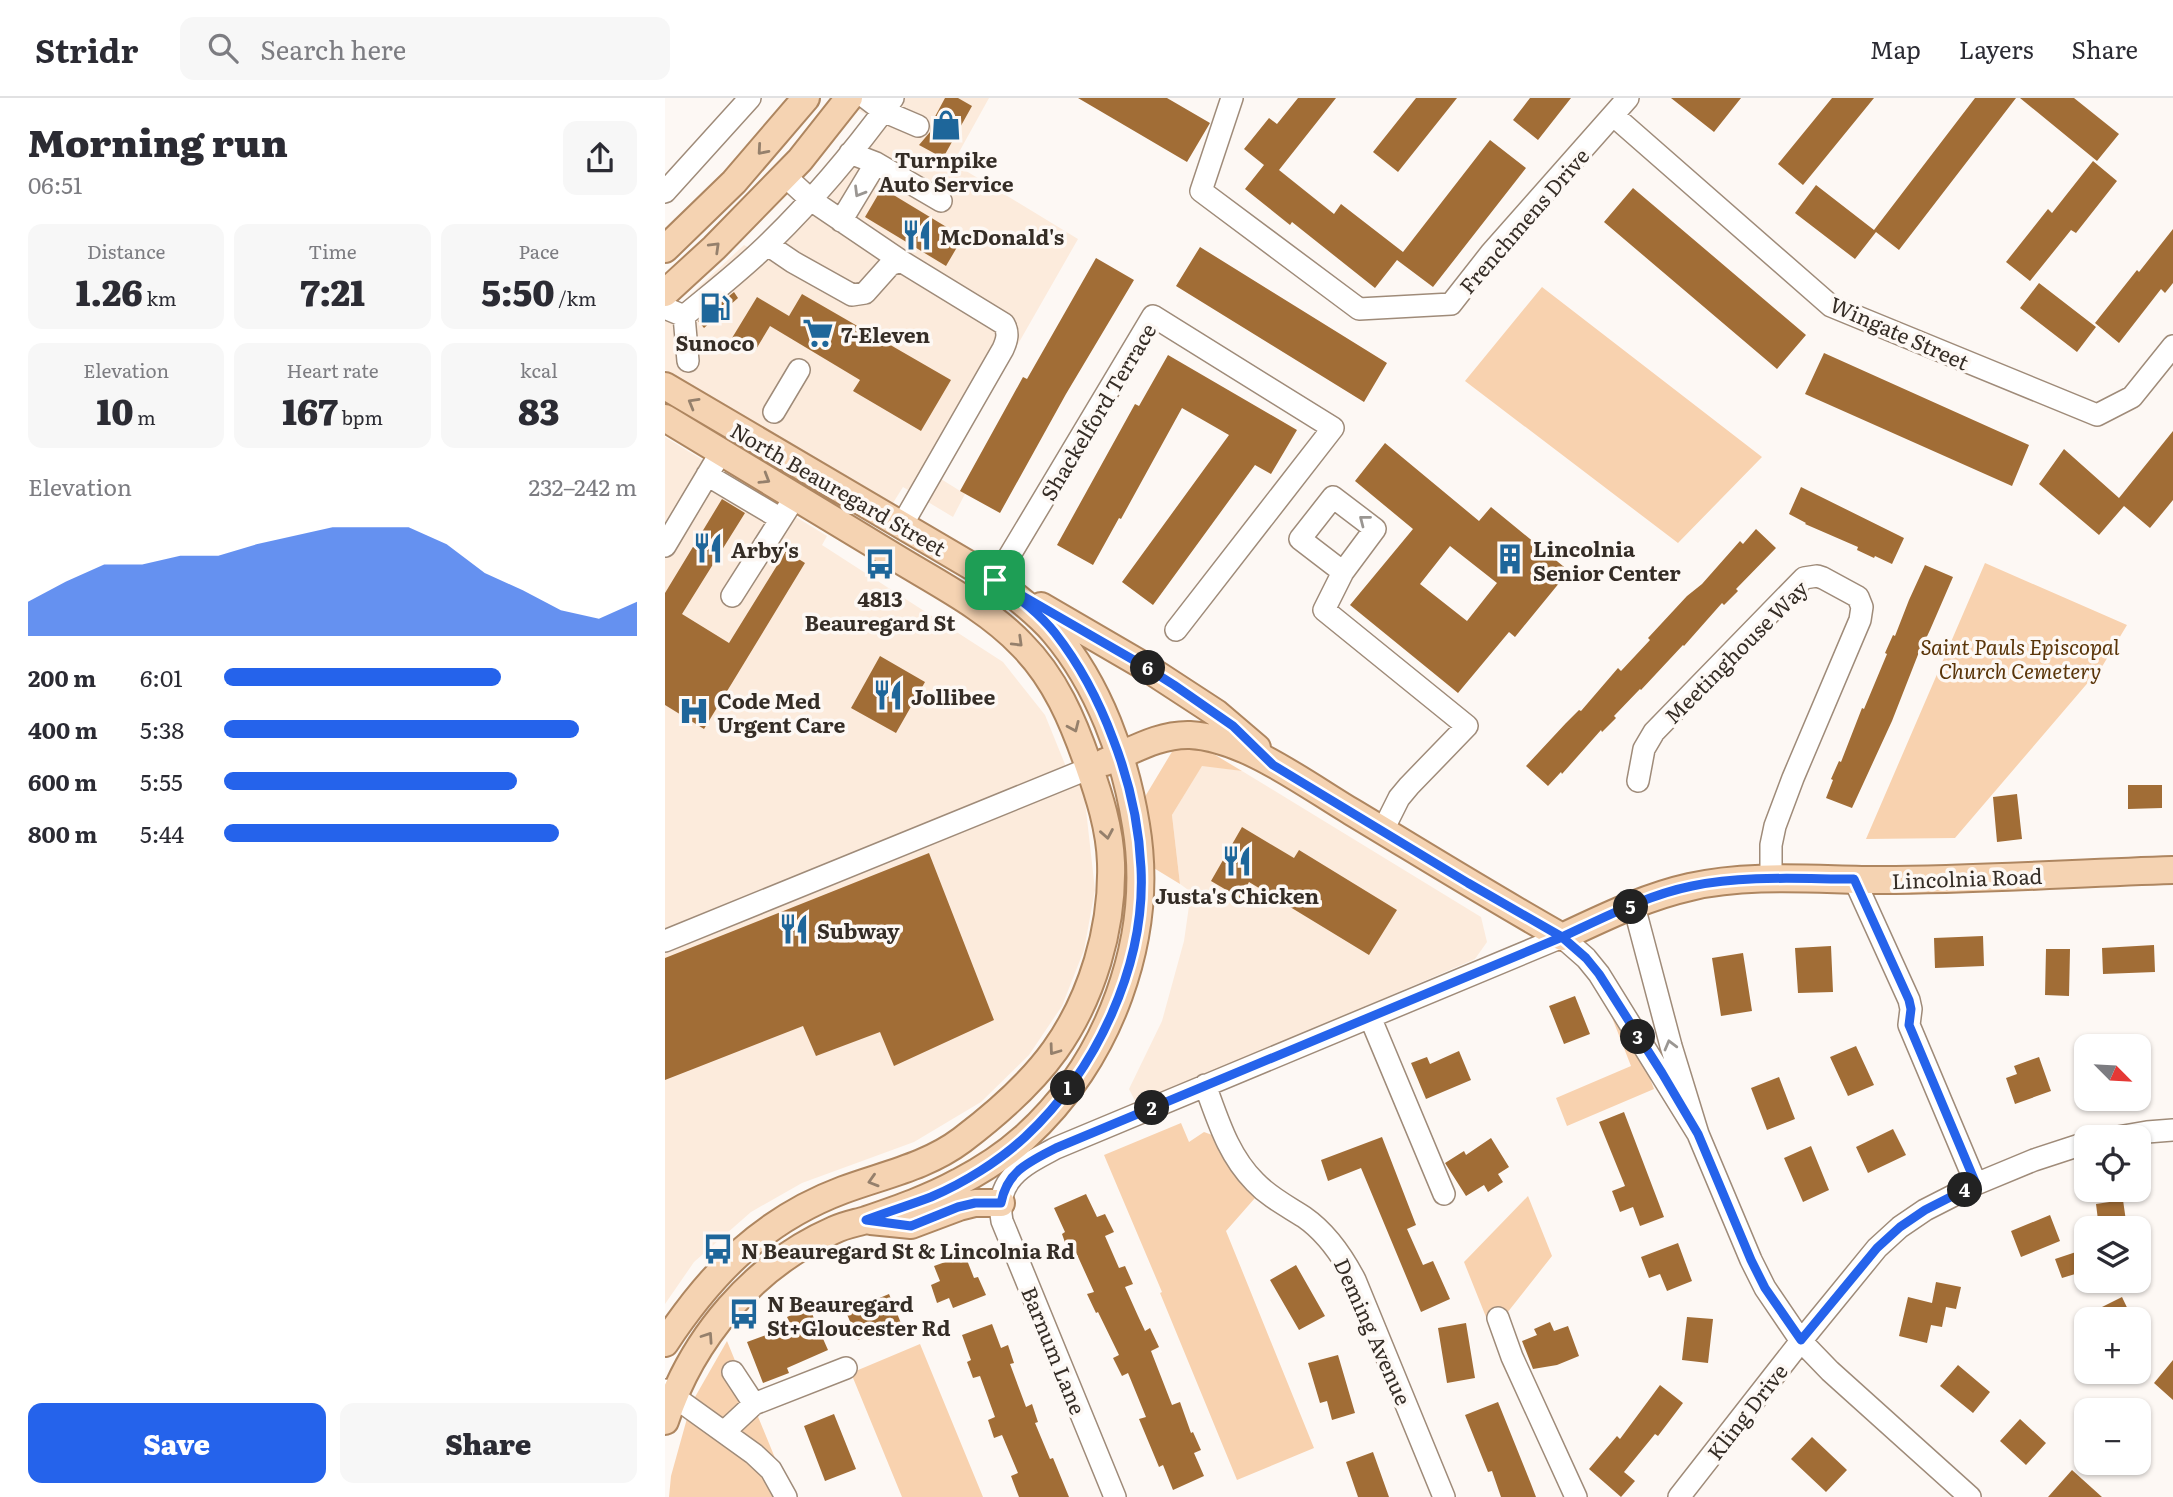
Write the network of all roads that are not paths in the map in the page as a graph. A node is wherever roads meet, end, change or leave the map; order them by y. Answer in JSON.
{"nodes":[{"id":1,"x":750,"y":98,"type":"edge"},
{"id":2,"x":806,"y":98,"type":"edge"},
{"id":3,"x":849,"y":98,"type":"edge"},
{"id":4,"x":866,"y":98,"type":"edge"},
{"id":5,"x":1232,"y":98,"type":"edge"},
{"id":6,"x":1628,"y":98,"type":"edge"},
{"id":7,"x":888,"y":104,"type":"edge"},
{"id":8,"x":1614,"y":116,"type":"junction"},
{"id":9,"x":918,"y":125,"type":"dead end"},
{"id":10,"x":850,"y":153,"type":"junction"},
{"id":11,"x":876,"y":163,"type":"junction"},
{"id":12,"x":785,"y":176,"type":"junction"},
{"id":13,"x":665,"y":192,"type":"edge"},
{"id":14,"x":811,"y":200,"type":"junction"},
{"id":15,"x":941,"y":201,"type":"dead end"},
{"id":16,"x":841,"y":221,"type":"junction"},
{"id":17,"x":768,"y":244,"type":"junction"},
{"id":18,"x":665,"y":249,"type":"edge"},
{"id":19,"x":901,"y":261,"type":"junction"},
{"id":20,"x":665,"y":293,"type":"edge"},
{"id":21,"x":675,"y":312,"type":"edge"},
{"id":22,"x":2173,"y":345,"type":"edge"},
{"id":23,"x":688,"y":361,"type":"dead end"},
{"id":24,"x":799,"y":370,"type":"dead end"},
{"id":25,"x":665,"y":386,"type":"edge"},
{"id":26,"x":775,"y":412,"type":"dead end"},
{"id":27,"x":665,"y":418,"type":"edge"},
{"id":28,"x":721,"y":452,"type":"junction"},
{"id":29,"x":707,"y":475,"type":"junction"},
{"id":30,"x":788,"y":508,"type":"junction"},
{"id":31,"x":901,"y":525,"type":"junction"},
{"id":32,"x":665,"y":546,"type":"edge"},
{"id":33,"x":1343,"y":572,"type":"dead end"},
{"id":34,"x":995,"y":580,"type":"junction"},
{"id":35,"x":732,"y":596,"type":"dead end"},
{"id":36,"x":1176,"y":630,"type":"dead end"},
{"id":37,"x":1120,"y":756,"type":"junction"},
{"id":38,"x":1273,"y":765,"type":"junction"},
{"id":39,"x":1090,"y":768,"type":"junction"},
{"id":40,"x":1638,"y":782,"type":"dead end"},
{"id":41,"x":1383,"y":830,"type":"junction"},
{"id":42,"x":2173,"y":870,"type":"edge"},
{"id":43,"x":1771,"y":879,"type":"junction"},
{"id":44,"x":1854,"y":879,"type":"junction"},
{"id":45,"x":1634,"y":906,"type":"junction"},
{"id":46,"x":1562,"y":937,"type":"junction"},
{"id":47,"x":665,"y":941,"type":"edge"},
{"id":48,"x":1370,"y":1017,"type":"junction"},
{"id":49,"x":1205,"y":1086,"type":"junction"},
{"id":50,"x":2173,"y":1130,"type":"edge"},
{"id":51,"x":2151,"y":1132,"type":"edge"},
{"id":52,"x":1698,"y":1134,"type":"junction"},
{"id":53,"x":2074,"y":1147,"type":"edge"},
{"id":54,"x":1976,"y":1184,"type":"junction"},
{"id":55,"x":1444,"y":1194,"type":"dead end"},
{"id":56,"x":1001,"y":1203,"type":"junction"},
{"id":57,"x":866,"y":1220,"type":"junction"},
{"id":58,"x":1498,"y":1318,"type":"dead end"},
{"id":59,"x":1801,"y":1340,"type":"junction"},
{"id":60,"x":665,"y":1343,"type":"edge"},
{"id":61,"x":846,"y":1368,"type":"dead end"},
{"id":62,"x":733,"y":1372,"type":"dead end"},
{"id":63,"x":668,"y":1402,"type":"edge"},
{"id":64,"x":754,"y":1404,"type":"junction"},
{"id":65,"x":724,"y":1432,"type":"junction"},
{"id":66,"x":786,"y":1497,"type":"edge"},
{"id":67,"x":1115,"y":1497,"type":"edge"},
{"id":68,"x":1444,"y":1497,"type":"edge"},
{"id":69,"x":1576,"y":1497,"type":"edge"},
{"id":70,"x":1679,"y":1497,"type":"edge"},
{"id":71,"x":1971,"y":1497,"type":"edge"}],
"edges":[{"from":1,"to":13,"type":"street"},
{"from":2,"to":18,"type":"main road","one_way":true},
{"from":3,"to":12,"type":"main road"},
{"from":4,"to":7,"type":"street"},
{"from":5,"to":8,"type":"street","name":"Frenchmens Drive"},
{"from":6,"to":8,"type":"street","name":"Frenchmens Drive"},
{"from":7,"to":9,"type":"street"},
{"from":7,"to":10,"type":"street"},
{"from":8,"to":22,"type":"street","name":"Wingate Street"},
{"from":10,"to":11,"type":"street"},
{"from":10,"to":14,"type":"street"},
{"from":11,"to":15,"type":"street"},
{"from":11,"to":16,"type":"street","one_way":true},
{"from":12,"to":14,"type":"street"},
{"from":20,"to":12,"type":"main road","one_way":true},
{"from":14,"to":16,"type":"street"},
{"from":14,"to":17,"type":"street"},
{"from":16,"to":19,"type":"street"},
{"from":17,"to":19,"type":"street"},
{"from":17,"to":21,"type":"street"},
{"from":19,"to":31,"type":"street"},
{"from":21,"to":23,"type":"street"},
{"from":24,"to":26,"type":"street"},
{"from":31,"to":25,"type":"main road","name":"North Beauregard Street","one_way":true},
{"from":27,"to":28,"type":"main road","name":"North Beauregard Street"},
{"from":28,"to":29,"type":"street"},
{"from":28,"to":30,"type":"main road","name":"North Beauregard Street","one_way":true},
{"from":29,"to":30,"type":"street"},
{"from":29,"to":32,"type":"street"},
{"from":30,"to":35,"type":"street"},
{"from":30,"to":39,"type":"main road","name":"North Beauregard Street","one_way":true},
{"from":31,"to":34,"type":"main road","name":"North Beauregard Street"},
{"from":33,"to":41,"type":"street"},
{"from":34,"to":36,"type":"street","name":"Shackelford Terrace"},
{"from":34,"to":37,"type":"main road","name":"North Beauregard Street"},
{"from":34,"to":38,"type":"main road"},
{"from":37,"to":38,"type":"main road"},
{"from":37,"to":39,"type":"main road"},
{"from":37,"to":57,"type":"main road","name":"North Beauregard Street"},
{"from":38,"to":41,"type":"main road"},
{"from":39,"to":47,"type":"street"},
{"from":39,"to":60,"type":"main road","name":"North Beauregard Street","one_way":true},
{"from":40,"to":43,"type":"street","name":"Meetinghouse Way"},
{"from":41,"to":46,"type":"main road"},
{"from":42,"to":44,"type":"main road","name":"Lincolnia Road"},
{"from":43,"to":44,"type":"main road","name":"Lincolnia Road"},
{"from":43,"to":45,"type":"main road","name":"Lincolnia Road"},
{"from":44,"to":54,"type":"street"},
{"from":45,"to":46,"type":"main road","name":"Lincolnia Road"},
{"from":52,"to":45,"type":"street","one_way":true},
{"from":46,"to":48,"type":"street","name":"Lincolnia Road"},
{"from":46,"to":52,"type":"street"},
{"from":48,"to":49,"type":"street","name":"Lincolnia Road"},
{"from":48,"to":55,"type":"street"},
{"from":49,"to":56,"type":"street","name":"Lincolnia Road"},
{"from":49,"to":68,"type":"street","name":"Deming Avenue"},
{"from":50,"to":51,"type":"street"},
{"from":52,"to":59,"type":"street"},
{"from":53,"to":54,"type":"street","name":"Kling Drive"},
{"from":54,"to":59,"type":"street","name":"Kling Drive"},
{"from":56,"to":57,"type":"main road"},
{"from":56,"to":67,"type":"street","name":"Barnum Lane"},
{"from":63,"to":57,"type":"main road","name":"North Beauregard Street","one_way":true},
{"from":58,"to":69,"type":"street"},
{"from":59,"to":70,"type":"street","name":"Kling Drive"},
{"from":59,"to":71,"type":"street"},
{"from":61,"to":64,"type":"street"},
{"from":62,"to":64,"type":"street"},
{"from":63,"to":65,"type":"street"},
{"from":64,"to":65,"type":"street"},
{"from":65,"to":66,"type":"street"}]}
